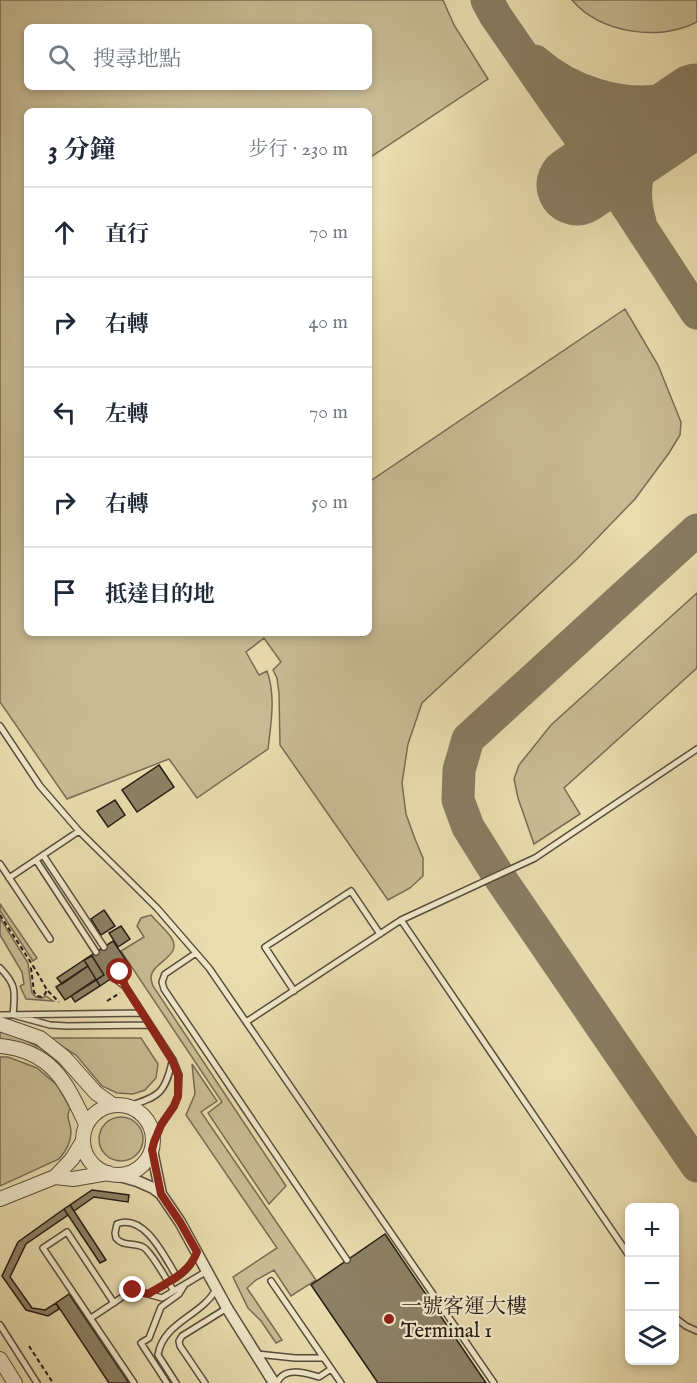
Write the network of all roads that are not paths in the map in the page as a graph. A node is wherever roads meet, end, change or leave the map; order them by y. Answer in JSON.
{"nodes":[{"id":1,"x":0,"y":726,"type":"edge"},
{"id":2,"x":697,"y":749,"type":"edge"},
{"id":3,"x":79,"y":831,"type":"junction"},
{"id":4,"x":44,"y":855,"type":"junction"},
{"id":5,"x":36,"y":860,"type":"junction"},
{"id":6,"x":0,"y":864,"type":"edge"},
{"id":7,"x":9,"y":878,"type":"junction"},
{"id":8,"x":401,"y":920,"type":"junction"},
{"id":9,"x":380,"y":934,"type":"junction"},
{"id":10,"x":50,"y":939,"type":"dead end"},
{"id":11,"x":104,"y":947,"type":"dead end"},
{"id":12,"x":96,"y":952,"type":"dead end"},
{"id":13,"x":196,"y":953,"type":"junction"},
{"id":14,"x":0,"y":968,"type":"edge"},
{"id":15,"x":120,"y":972,"type":"dead end"},
{"id":16,"x":113,"y":977,"type":"dead end"},
{"id":17,"x":125,"y":986,"type":"junction"},
{"id":18,"x":294,"y":991,"type":"junction"},
{"id":19,"x":142,"y":1013,"type":"junction"},
{"id":20,"x":0,"y":1015,"type":"edge"},
{"id":21,"x":13,"y":1015,"type":"junction"},
{"id":22,"x":246,"y":1022,"type":"junction"},
{"id":23,"x":0,"y":1024,"type":"edge"},
{"id":24,"x":150,"y":1025,"type":"junction"},
{"id":25,"x":0,"y":1046,"type":"edge"},
{"id":26,"x":172,"y":1060,"type":"junction"},
{"id":27,"x":114,"y":1104,"type":"junction"},
{"id":28,"x":128,"y":1106,"type":"junction"},
{"id":29,"x":86,"y":1124,"type":"junction"},
{"id":30,"x":83,"y":1141,"type":"junction"},
{"id":31,"x":153,"y":1146,"type":"junction"},
{"id":32,"x":112,"y":1174,"type":"junction"},
{"id":33,"x":55,"y":1177,"type":"junction"},
{"id":34,"x":161,"y":1194,"type":"junction"},
{"id":35,"x":1,"y":1200,"type":"edge"},
{"id":36,"x":625,"y":1250,"type":"edge"},
{"id":37,"x":197,"y":1252,"type":"junction"},
{"id":38,"x":346,"y":1260,"type":"dead end"},
{"id":39,"x":207,"y":1271,"type":"junction"},
{"id":40,"x":177,"y":1277,"type":"junction"},
{"id":41,"x":271,"y":1281,"type":"dead end"},
{"id":42,"x":168,"y":1282,"type":"junction"},
{"id":43,"x":184,"y":1286,"type":"junction"},
{"id":44,"x":216,"y":1287,"type":"junction"},
{"id":45,"x":174,"y":1291,"type":"junction"},
{"id":46,"x":148,"y":1294,"type":"junction"},
{"id":47,"x":114,"y":1303,"type":"junction"},
{"id":48,"x":228,"y":1308,"type":"junction"},
{"id":49,"x":91,"y":1318,"type":"junction"},
{"id":50,"x":679,"y":1320,"type":"edge"},
{"id":51,"x":0,"y":1325,"type":"edge"},
{"id":52,"x":697,"y":1332,"type":"edge"},
{"id":53,"x":255,"y":1354,"type":"junction"},
{"id":54,"x":323,"y":1358,"type":"junction"},
{"id":55,"x":0,"y":1359,"type":"edge"},
{"id":56,"x":331,"y":1369,"type":"junction"},
{"id":57,"x":320,"y":1380,"type":"edge"},
{"id":58,"x":15,"y":1383,"type":"edge"},
{"id":59,"x":37,"y":1383,"type":"edge"},
{"id":60,"x":134,"y":1383,"type":"edge"},
{"id":61,"x":167,"y":1383,"type":"edge"},
{"id":62,"x":176,"y":1383,"type":"edge"},
{"id":63,"x":205,"y":1383,"type":"edge"},
{"id":64,"x":276,"y":1383,"type":"edge"},
{"id":65,"x":341,"y":1383,"type":"edge"},
{"id":66,"x":494,"y":1383,"type":"edge"}],
"edges":[{"from":1,"to":3,"type":"lane"},
{"from":2,"to":8,"type":"lane"},
{"from":3,"to":4,"type":"lane"},
{"from":3,"to":13,"type":"lane"},
{"from":4,"to":5,"type":"lane"},
{"from":4,"to":11,"type":"lane"},
{"from":5,"to":7,"type":"lane"},
{"from":5,"to":12,"type":"lane"},
{"from":6,"to":7,"type":"lane"},
{"from":7,"to":10,"type":"lane"},
{"from":8,"to":9,"type":"lane"},
{"from":8,"to":36,"type":"lane"},
{"from":9,"to":18,"type":"lane"},
{"from":9,"to":18,"type":"lane"},
{"from":13,"to":22,"type":"lane"},
{"from":13,"to":38,"type":"lane"},
{"from":14,"to":21,"type":"lane"},
{"from":15,"to":17,"type":"lane"},
{"from":16,"to":17,"type":"lane"},
{"from":17,"to":19,"type":"lane"},
{"from":18,"to":22,"type":"lane"},
{"from":19,"to":21,"type":"lane"},
{"from":19,"to":24,"type":"lane"},
{"from":20,"to":21,"type":"lane"},
{"from":21,"to":24,"type":"lane"},
{"from":22,"to":66,"type":"lane"},
{"from":23,"to":27,"type":"street"},
{"from":24,"to":26,"type":"lane"},
{"from":25,"to":29,"type":"street"},
{"from":26,"to":28,"type":"lane"},
{"from":26,"to":31,"type":"lane"},
{"from":27,"to":28,"type":"street"},
{"from":27,"to":29,"type":"street"},
{"from":28,"to":31,"type":"street"},
{"from":29,"to":30,"type":"street"},
{"from":30,"to":32,"type":"street"},
{"from":30,"to":33,"type":"street"},
{"from":31,"to":32,"type":"street"},
{"from":31,"to":34,"type":"street"},
{"from":32,"to":33,"type":"street"},
{"from":32,"to":34,"type":"street"},
{"from":33,"to":35,"type":"street"},
{"from":34,"to":37,"type":"street"},
{"from":37,"to":39,"type":"street"},
{"from":37,"to":40,"type":"lane"},
{"from":39,"to":43,"type":"lane"},
{"from":39,"to":44,"type":"street"},
{"from":40,"to":42,"type":"lane"},
{"from":40,"to":42,"type":"lane"},
{"from":41,"to":54,"type":"lane"},
{"from":42,"to":45,"type":"lane"},
{"from":42,"to":46,"type":"lane"},
{"from":43,"to":45,"type":"lane"},
{"from":43,"to":61,"type":"lane"},
{"from":44,"to":48,"type":"street"},
{"from":44,"to":62,"type":"lane"},
{"from":45,"to":46,"type":"lane"},
{"from":46,"to":47,"type":"lane"},
{"from":47,"to":49,"type":"lane"},
{"from":47,"to":49,"type":"lane"},
{"from":48,"to":53,"type":"street"},
{"from":48,"to":63,"type":"lane"},
{"from":49,"to":60,"type":"lane"},
{"from":50,"to":52,"type":"lane"},
{"from":51,"to":59,"type":"lane"},
{"from":53,"to":54,"type":"lane"},
{"from":53,"to":64,"type":"street"},
{"from":54,"to":56,"type":"lane"},
{"from":55,"to":58,"type":"street"},
{"from":56,"to":57,"type":"lane"},
{"from":56,"to":65,"type":"lane"},
{"from":57,"to":64,"type":"lane"}]}
